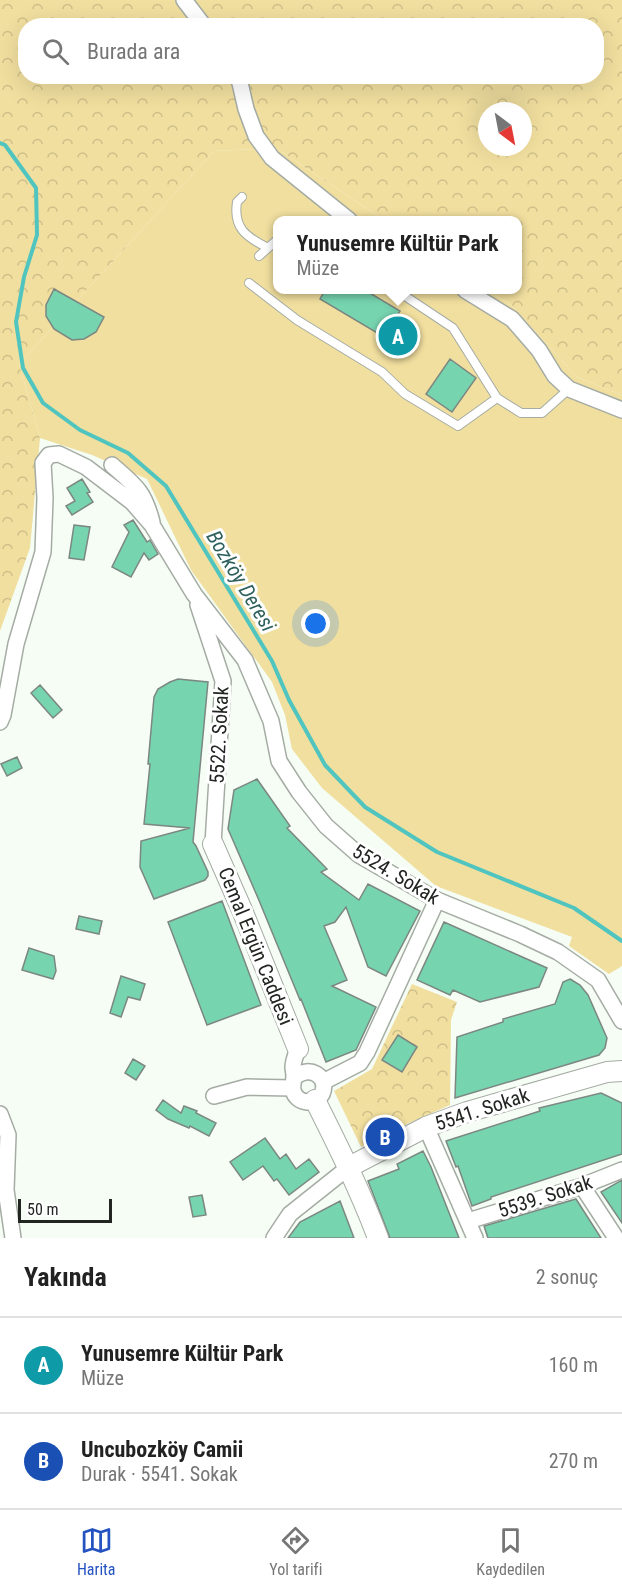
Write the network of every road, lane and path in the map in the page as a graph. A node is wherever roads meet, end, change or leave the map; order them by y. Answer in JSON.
{"nodes":[{"id":1,"x":184,"y":0,"type":"edge"},
{"id":2,"x":198,"y":18,"type":"edge"},
{"id":3,"x":240,"y":84,"type":"edge"},
{"id":4,"x":242,"y":197,"type":"dead end"},
{"id":5,"x":344,"y":216,"type":"edge"},
{"id":6,"x":273,"y":244,"type":"edge"},
{"id":7,"x":268,"y":248,"type":"junction"},
{"id":8,"x":259,"y":256,"type":"dead end"},
{"id":9,"x":249,"y":284,"type":"dead end"},
{"id":10,"x":402,"y":294,"type":"edge"},
{"id":11,"x":471,"y":294,"type":"edge"},
{"id":12,"x":569,"y":389,"type":"junction"},
{"id":13,"x":497,"y":398,"type":"junction"},
{"id":14,"x":622,"y":410,"type":"edge"},
{"id":15,"x":112,"y":465,"type":"dead end"},
{"id":16,"x":152,"y":525,"type":"junction"},
{"id":17,"x":194,"y":594,"type":"junction"},
{"id":18,"x":0,"y":722,"type":"edge"},
{"id":19,"x":213,"y":844,"type":"joint"},
{"id":20,"x":437,"y":900,"type":"junction"},
{"id":21,"x":622,"y":1021,"type":"edge"},
{"id":22,"x":298,"y":1049,"type":"joint"},
{"id":23,"x":622,"y":1071,"type":"edge"},
{"id":24,"x":298,"y":1079,"type":"junction"},
{"id":25,"x":319,"y":1091,"type":"junction"},
{"id":26,"x":214,"y":1096,"type":"dead end"},
{"id":27,"x":0,"y":1114,"type":"edge"},
{"id":28,"x":426,"y":1127,"type":"junction"},
{"id":29,"x":349,"y":1167,"type":"junction"},
{"id":30,"x":622,"y":1170,"type":"edge"},
{"id":31,"x":582,"y":1186,"type":"junction"},
{"id":32,"x":468,"y":1221,"type":"junction"},
{"id":33,"x":13,"y":1238,"type":"edge"},
{"id":34,"x":274,"y":1238,"type":"edge"},
{"id":35,"x":378,"y":1238,"type":"edge"},
{"id":36,"x":475,"y":1238,"type":"edge"},
{"id":37,"x":616,"y":1238,"type":"edge"}],
"edges":[{"from":1,"to":2,"type":"street"},
{"from":3,"to":5,"type":"street"},
{"from":4,"to":7,"type":"lane"},
{"from":6,"to":7,"type":"lane"},
{"from":7,"to":8,"type":"lane"},
{"from":9,"to":13,"type":"lane"},
{"from":10,"to":13,"type":"lane"},
{"from":11,"to":12,"type":"street"},
{"from":12,"to":13,"type":"lane"},
{"from":12,"to":14,"type":"street"},
{"from":15,"to":16,"type":"street"},
{"from":16,"to":17,"type":"street","name":"5524. Sokak"},
{"from":16,"to":18,"type":"street","name":"5524. Sokak"},
{"from":17,"to":19,"type":"street","name":"5522. Sokak"},
{"from":17,"to":20,"type":"street","name":"5524. Sokak"},
{"from":19,"to":22,"type":"street","name":"Cemal Ergün Caddesi"},
{"from":20,"to":21,"type":"street","name":"5524. Sokak"},
{"from":20,"to":25,"type":"street"},
{"from":22,"to":24,"type":"street","name":"Cemal Ergün Caddesi"},
{"from":23,"to":28,"type":"street","name":"5541. Sokak"},
{"from":24,"to":25,"type":"street"},
{"from":24,"to":25,"type":"street"},
{"from":24,"to":26,"type":"street"},
{"from":25,"to":29,"type":"street"},
{"from":27,"to":33,"type":"street"},
{"from":28,"to":29,"type":"street","name":"5541. Sokak"},
{"from":28,"to":32,"type":"street"},
{"from":29,"to":34,"type":"street"},
{"from":29,"to":35,"type":"street"},
{"from":30,"to":31,"type":"street","name":"5539. Sokak"},
{"from":31,"to":32,"type":"street","name":"5539. Sokak"},
{"from":31,"to":37,"type":"street"},
{"from":32,"to":36,"type":"street"}]}
